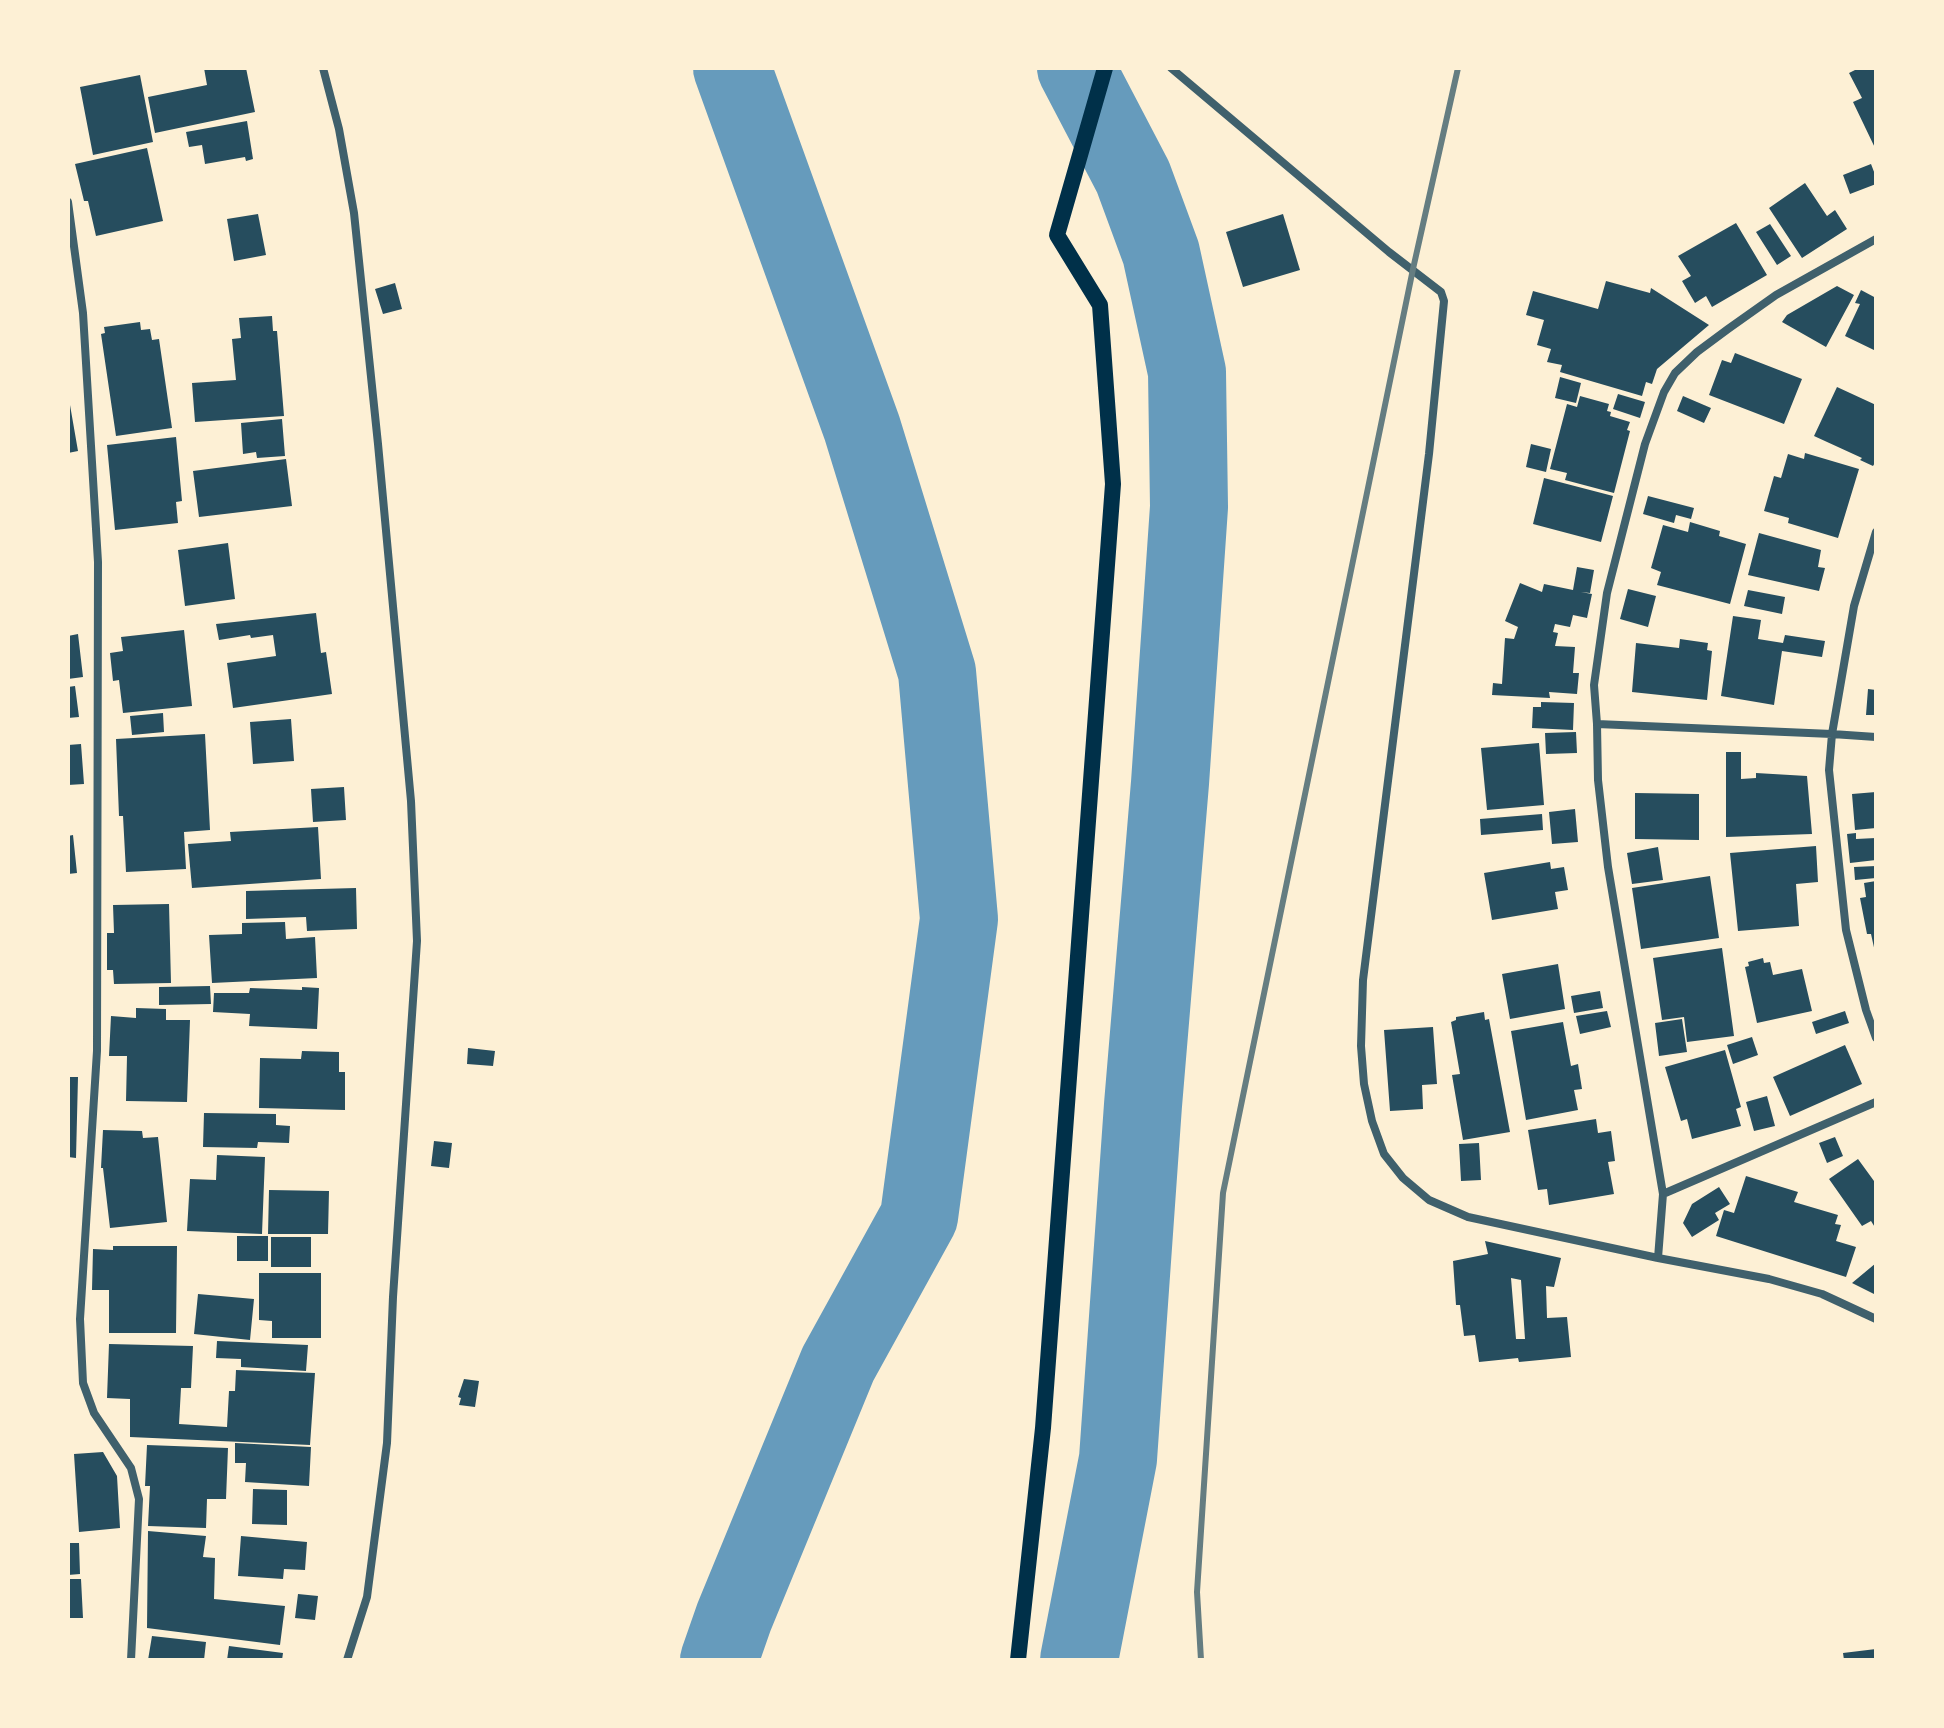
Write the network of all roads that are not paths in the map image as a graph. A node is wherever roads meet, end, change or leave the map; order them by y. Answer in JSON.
{"nodes":[{"id":1,"x":323,"y":68,"type":"edge"},
{"id":2,"x":1105,"y":68,"type":"edge"},
{"id":3,"x":1171,"y":68,"type":"edge"},
{"id":4,"x":68,"y":202,"type":"edge"},
{"id":5,"x":1876,"y":239,"type":"edge"},
{"id":6,"x":1876,"y":532,"type":"edge"},
{"id":7,"x":1597,"y":724,"type":"junction"},
{"id":8,"x":1832,"y":734,"type":"junction"},
{"id":9,"x":1876,"y":737,"type":"edge"},
{"id":10,"x":1876,"y":1038,"type":"edge"},
{"id":11,"x":1876,"y":1102,"type":"edge"},
{"id":12,"x":1663,"y":1194,"type":"junction"},
{"id":13,"x":1658,"y":1258,"type":"junction"},
{"id":14,"x":1876,"y":1319,"type":"edge"},
{"id":15,"x":131,"y":1660,"type":"edge"},
{"id":16,"x":347,"y":1660,"type":"edge"},
{"id":17,"x":1018,"y":1660,"type":"edge"}],
"edges":[{"from":1,"to":16,"type":"street"},
{"from":2,"to":17,"type":"main road"},
{"from":3,"to":13,"type":"street"},
{"from":4,"to":15,"type":"street"},
{"from":5,"to":7,"type":"street"},
{"from":6,"to":8,"type":"street"},
{"from":7,"to":8,"type":"street"},
{"from":7,"to":12,"type":"street"},
{"from":8,"to":9,"type":"street"},
{"from":8,"to":10,"type":"street"},
{"from":11,"to":12,"type":"street"},
{"from":12,"to":13,"type":"street"},
{"from":13,"to":14,"type":"street"}]}
